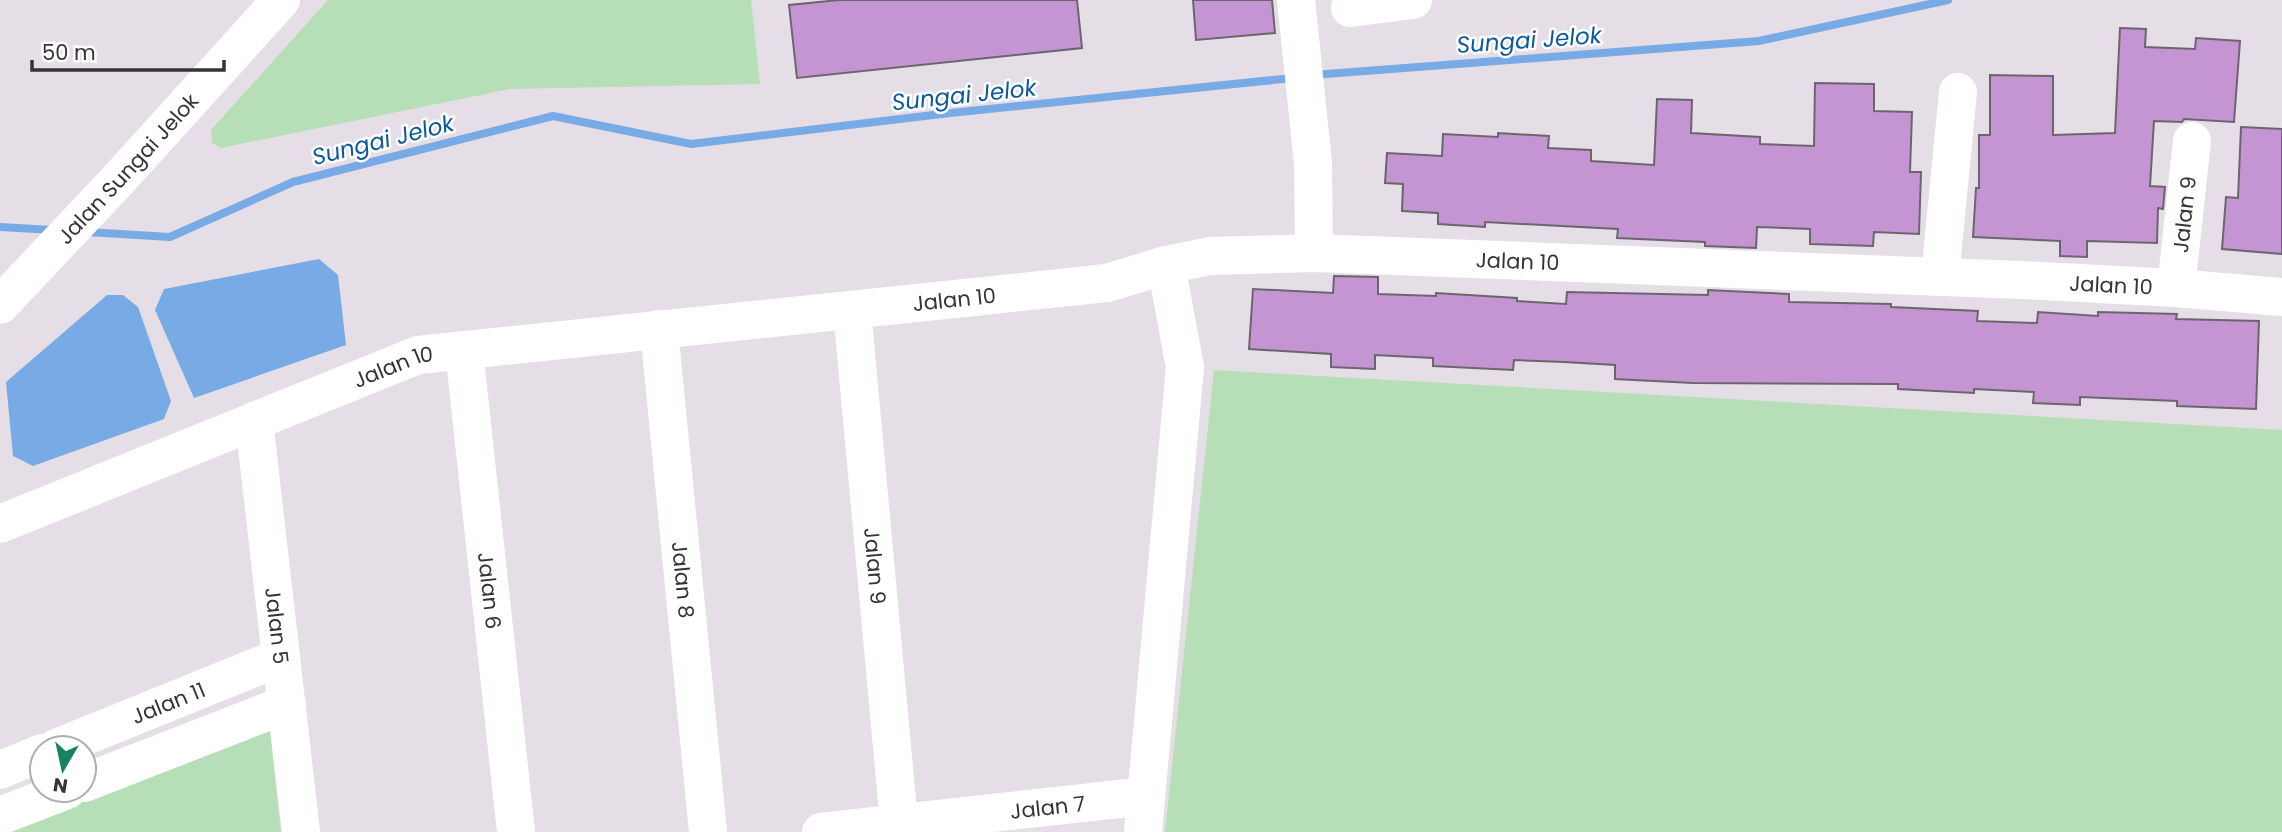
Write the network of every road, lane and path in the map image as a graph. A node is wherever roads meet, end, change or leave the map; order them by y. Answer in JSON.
{"nodes":[{"id":1,"x":281,"y":0,"type":"edge"},
{"id":2,"x":1413,"y":0,"type":"edge"},
{"id":3,"x":1350,"y":8,"type":"dead end"},
{"id":4,"x":1298,"y":18,"type":"edge"},
{"id":5,"x":1958,"y":92,"type":"dead end"},
{"id":6,"x":2192,"y":141,"type":"dead end"},
{"id":7,"x":1314,"y":253,"type":"junction"},
{"id":8,"x":1166,"y":265,"type":"junction"},
{"id":9,"x":1940,"y":276,"type":"junction"},
{"id":10,"x":2176,"y":288,"type":"junction"},
{"id":11,"x":2282,"y":297,"type":"edge"},
{"id":12,"x":0,"y":304,"type":"edge"},
{"id":13,"x":852,"y":310,"type":"junction"},
{"id":14,"x":659,"y":329,"type":"junction"},
{"id":15,"x":464,"y":350,"type":"junction"},
{"id":16,"x":254,"y":421,"type":"junction"},
{"id":17,"x":0,"y":524,"type":"edge"},
{"id":18,"x":281,"y":657,"type":"junction"},
{"id":19,"x":287,"y":705,"type":"junction"},
{"id":20,"x":91,"y":734,"type":"edge"},
{"id":21,"x":28,"y":759,"type":"edge"},
{"id":22,"x":0,"y":770,"type":"edge"},
{"id":23,"x":98,"y":778,"type":"edge"},
{"id":24,"x":31,"y":804,"type":"edge"},
{"id":25,"x":1145,"y":814,"type":"edge"},
{"id":26,"x":0,"y":816,"type":"edge"},
{"id":27,"x":899,"y":823,"type":"junction"},
{"id":28,"x":301,"y":832,"type":"edge"},
{"id":29,"x":516,"y":832,"type":"edge"},
{"id":30,"x":708,"y":832,"type":"edge"},
{"id":31,"x":821,"y":832,"type":"edge"}],
"edges":[{"from":1,"to":12,"type":"street","name":"Jalan Sungai Jelok"},
{"from":2,"to":3,"type":"street"},
{"from":4,"to":7,"type":"street"},
{"from":5,"to":9,"type":"street"},
{"from":6,"to":10,"type":"street","name":"Jalan 9"},
{"from":7,"to":8,"type":"street","name":"Jalan 10"},
{"from":7,"to":9,"type":"street","name":"Jalan 10"},
{"from":8,"to":13,"type":"street","name":"Jalan 10"},
{"from":8,"to":25,"type":"street"},
{"from":9,"to":10,"type":"street","name":"Jalan 10"},
{"from":10,"to":11,"type":"street","name":"Jalan 10"},
{"from":13,"to":14,"type":"street","name":"Jalan 10"},
{"from":13,"to":27,"type":"street","name":"Jalan 9"},
{"from":14,"to":15,"type":"street","name":"Jalan 10"},
{"from":14,"to":30,"type":"street","name":"Jalan 8"},
{"from":15,"to":16,"type":"street","name":"Jalan 10"},
{"from":15,"to":29,"type":"street","name":"Jalan 6"},
{"from":16,"to":17,"type":"street","name":"Jalan 10"},
{"from":16,"to":18,"type":"street","name":"Jalan 5"},
{"from":18,"to":19,"type":"street","name":"Jalan 5"},
{"from":18,"to":20,"type":"street","name":"Jalan 11"},
{"from":19,"to":23,"type":"street","name":"Jalan 11"},
{"from":19,"to":28,"type":"street","name":"Jalan 5"},
{"from":21,"to":22,"type":"street"},
{"from":24,"to":26,"type":"street"},
{"from":25,"to":27,"type":"street","name":"Jalan 7"},
{"from":27,"to":31,"type":"street","name":"Jalan 7"}]}
